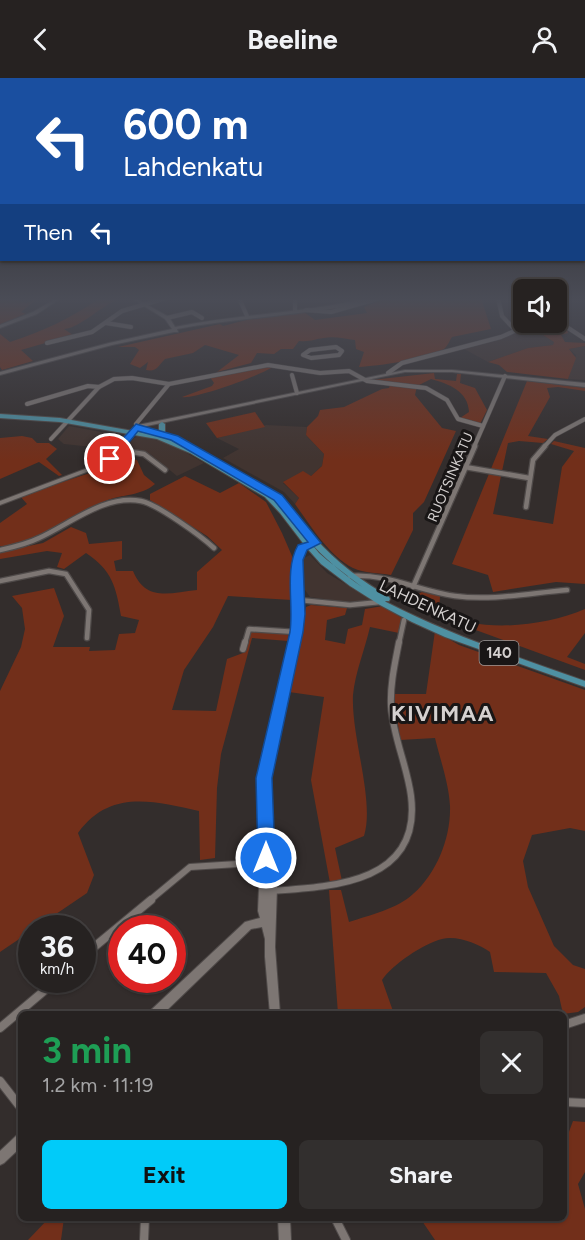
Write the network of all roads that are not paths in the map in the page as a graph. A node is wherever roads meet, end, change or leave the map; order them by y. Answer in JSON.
{"nodes":[{"id":1,"x":81,"y":352,"type":"edge"},
{"id":2,"x":307,"y":352,"type":"edge"},
{"id":3,"x":341,"y":352,"type":"edge"},
{"id":4,"x":440,"y":352,"type":"edge"},
{"id":5,"x":313,"y":360,"type":"joint"},
{"id":6,"x":388,"y":373,"type":"junction"},
{"id":7,"x":0,"y":374,"type":"edge"},
{"id":8,"x":292,"y":375,"type":"dead end"},
{"id":9,"x":505,"y":376,"type":"junction"},
{"id":10,"x":363,"y":379,"type":"junction"},
{"id":11,"x":387,"y":383,"type":"joint"},
{"id":12,"x":169,"y":384,"type":"junction"},
{"id":13,"x":585,"y":385,"type":"edge"},
{"id":14,"x":99,"y":387,"type":"junction"},
{"id":15,"x":421,"y":387,"type":"joint"},
{"id":16,"x":297,"y":393,"type":"junction"},
{"id":17,"x":27,"y":404,"type":"dead end"},
{"id":18,"x":0,"y":414,"type":"edge"},
{"id":19,"x":69,"y":419,"type":"junction"},
{"id":20,"x":585,"y":419,"type":"edge"},
{"id":21,"x":172,"y":420,"type":"junction"},
{"id":22,"x":162,"y":423,"type":"junction"},
{"id":23,"x":483,"y":426,"type":"junction"},
{"id":24,"x":135,"y":429,"type":"junction"},
{"id":25,"x":146,"y":429,"type":"junction"},
{"id":26,"x":162,"y":433,"type":"junction"},
{"id":27,"x":51,"y":439,"type":"dead end"},
{"id":28,"x":117,"y":450,"type":"junction"},
{"id":29,"x":465,"y":467,"type":"junction"},
{"id":30,"x":165,"y":470,"type":"dead end"},
{"id":31,"x":529,"y":478,"type":"junction"},
{"id":32,"x":0,"y":503,"type":"edge"},
{"id":33,"x":526,"y":507,"type":"dead end"},
{"id":34,"x":311,"y":545,"type":"junction"},
{"id":35,"x":214,"y":548,"type":"dead end"},
{"id":36,"x":0,"y":550,"type":"edge"},
{"id":37,"x":348,"y":577,"type":"junction"},
{"id":38,"x":0,"y":581,"type":"edge"},
{"id":39,"x":413,"y":587,"type":"junction"},
{"id":40,"x":567,"y":590,"type":"dead end"},
{"id":41,"x":299,"y":600,"type":"junction"},
{"id":42,"x":380,"y":602,"type":"junction"},
{"id":43,"x":401,"y":613,"type":"junction"},
{"id":44,"x":416,"y":618,"type":"junction"},
{"id":45,"x":296,"y":632,"type":"junction"},
{"id":46,"x":87,"y":638,"type":"dead end"},
{"id":47,"x":243,"y":649,"type":"dead end"},
{"id":48,"x":585,"y":678,"type":"edge"},
{"id":49,"x":585,"y":684,"type":"edge"},
{"id":50,"x":266,"y":858,"type":"junction"},
{"id":51,"x":267,"y":891,"type":"junction"},
{"id":52,"x":268,"y":921,"type":"junction"},
{"id":53,"x":96,"y":945,"type":"edge"},
{"id":54,"x":42,"y":993,"type":"edge"},
{"id":55,"x":20,"y":1011,"type":"edge"},
{"id":56,"x":158,"y":1011,"type":"edge"},
{"id":57,"x":275,"y":1011,"type":"edge"},
{"id":58,"x":18,"y":1013,"type":"edge"},
{"id":59,"x":585,"y":1018,"type":"edge"},
{"id":60,"x":567,"y":1024,"type":"edge"},
{"id":61,"x":0,"y":1028,"type":"edge"},
{"id":62,"x":0,"y":1081,"type":"edge"},
{"id":63,"x":567,"y":1102,"type":"edge"},
{"id":64,"x":585,"y":1103,"type":"edge"},
{"id":65,"x":18,"y":1104,"type":"edge"},
{"id":66,"x":18,"y":1142,"type":"edge"},
{"id":67,"x":0,"y":1159,"type":"edge"},
{"id":68,"x":145,"y":1221,"type":"edge"},
{"id":69,"x":284,"y":1221,"type":"edge"},
{"id":70,"x":336,"y":1221,"type":"edge"},
{"id":71,"x":144,"y":1240,"type":"edge"},
{"id":72,"x":285,"y":1240,"type":"edge"},
{"id":73,"x":346,"y":1240,"type":"edge"}],
"edges":[{"from":1,"to":7,"type":"street"},
{"from":2,"to":5,"type":"street"},
{"from":3,"to":5,"type":"street"},
{"from":4,"to":6,"type":"street"},
{"from":6,"to":9,"type":"street"},
{"from":6,"to":10,"type":"street"},
{"from":8,"to":16,"type":"street"},
{"from":9,"to":13,"type":"street"},
{"from":9,"to":23,"type":"street","name":"RUOTSINKATU"},
{"from":10,"to":11,"type":"street"},
{"from":10,"to":12,"type":"street"},
{"from":10,"to":16,"type":"street"},
{"from":11,"to":15,"type":"street"},
{"from":12,"to":14,"type":"street"},
{"from":12,"to":24,"type":"street"},
{"from":14,"to":17,"type":"street"},
{"from":14,"to":19,"type":"street"},
{"from":15,"to":23,"type":"street"},
{"from":16,"to":21,"type":"street"},
{"from":18,"to":19,"type":"main road","name":"LAHDENKATU","number":"140"},
{"from":19,"to":24,"type":"main road","name":"LAHDENKATU","number":"140"},
{"from":19,"to":24,"type":"main road","name":"LAHDENKATU","number":"140"},
{"from":19,"to":27,"type":"street"},
{"from":20,"to":31,"type":"street"},
{"from":21,"to":22,"type":"street"},
{"from":21,"to":24,"type":"street"},
{"from":22,"to":25,"type":"street"},
{"from":22,"to":26,"type":"main road"},
{"from":23,"to":29,"type":"street","name":"RUOTSINKATU"},
{"from":24,"to":25,"type":"main road","name":"LAHDENKATU","number":"140"},
{"from":24,"to":28,"type":"street"},
{"from":24,"to":34,"type":"main road","name":"LAHDENKATU","number":"140"},
{"from":25,"to":26,"type":"main road","name":"LAHDENKATU","number":"140"},
{"from":26,"to":34,"type":"main road","name":"LAHDENKATU","number":"140"},
{"from":28,"to":30,"type":"street"},
{"from":28,"to":32,"type":"street"},
{"from":29,"to":31,"type":"street"},
{"from":29,"to":39,"type":"street","name":"RUOTSINKATU"},
{"from":31,"to":33,"type":"street"},
{"from":34,"to":37,"type":"main road","name":"LAHDENKATU","number":"140"},
{"from":34,"to":41,"type":"street"},
{"from":35,"to":36,"type":"street"},
{"from":37,"to":39,"type":"street"},
{"from":37,"to":42,"type":"main road","name":"LAHDENKATU","number":"140"},
{"from":37,"to":43,"type":"main road","name":"LAHDENKATU","number":"140"},
{"from":38,"to":46,"type":"street"},
{"from":39,"to":40,"type":"street"},
{"from":41,"to":42,"type":"street"},
{"from":41,"to":45,"type":"street"},
{"from":42,"to":43,"type":"main road","name":"LAHDENKATU","number":"140"},
{"from":43,"to":44,"type":"main road","name":"LAHDENKATU","number":"140"},
{"from":43,"to":51,"type":"street"},
{"from":44,"to":48,"type":"main road","name":"LAHDENKATU"},
{"from":44,"to":49,"type":"main road","name":"LAHDENKATU","number":"140"},
{"from":45,"to":47,"type":"street"},
{"from":45,"to":50,"type":"street"},
{"from":50,"to":51,"type":"street"},
{"from":50,"to":53,"type":"street"},
{"from":51,"to":52,"type":"street"},
{"from":52,"to":56,"type":"street"},
{"from":52,"to":57,"type":"street"},
{"from":54,"to":55,"type":"street"},
{"from":58,"to":61,"type":"street"},
{"from":59,"to":60,"type":"street"},
{"from":62,"to":65,"type":"street"},
{"from":63,"to":64,"type":"street"},
{"from":66,"to":67,"type":"street"},
{"from":68,"to":71,"type":"street"},
{"from":69,"to":72,"type":"street"},
{"from":70,"to":73,"type":"street"}]}
